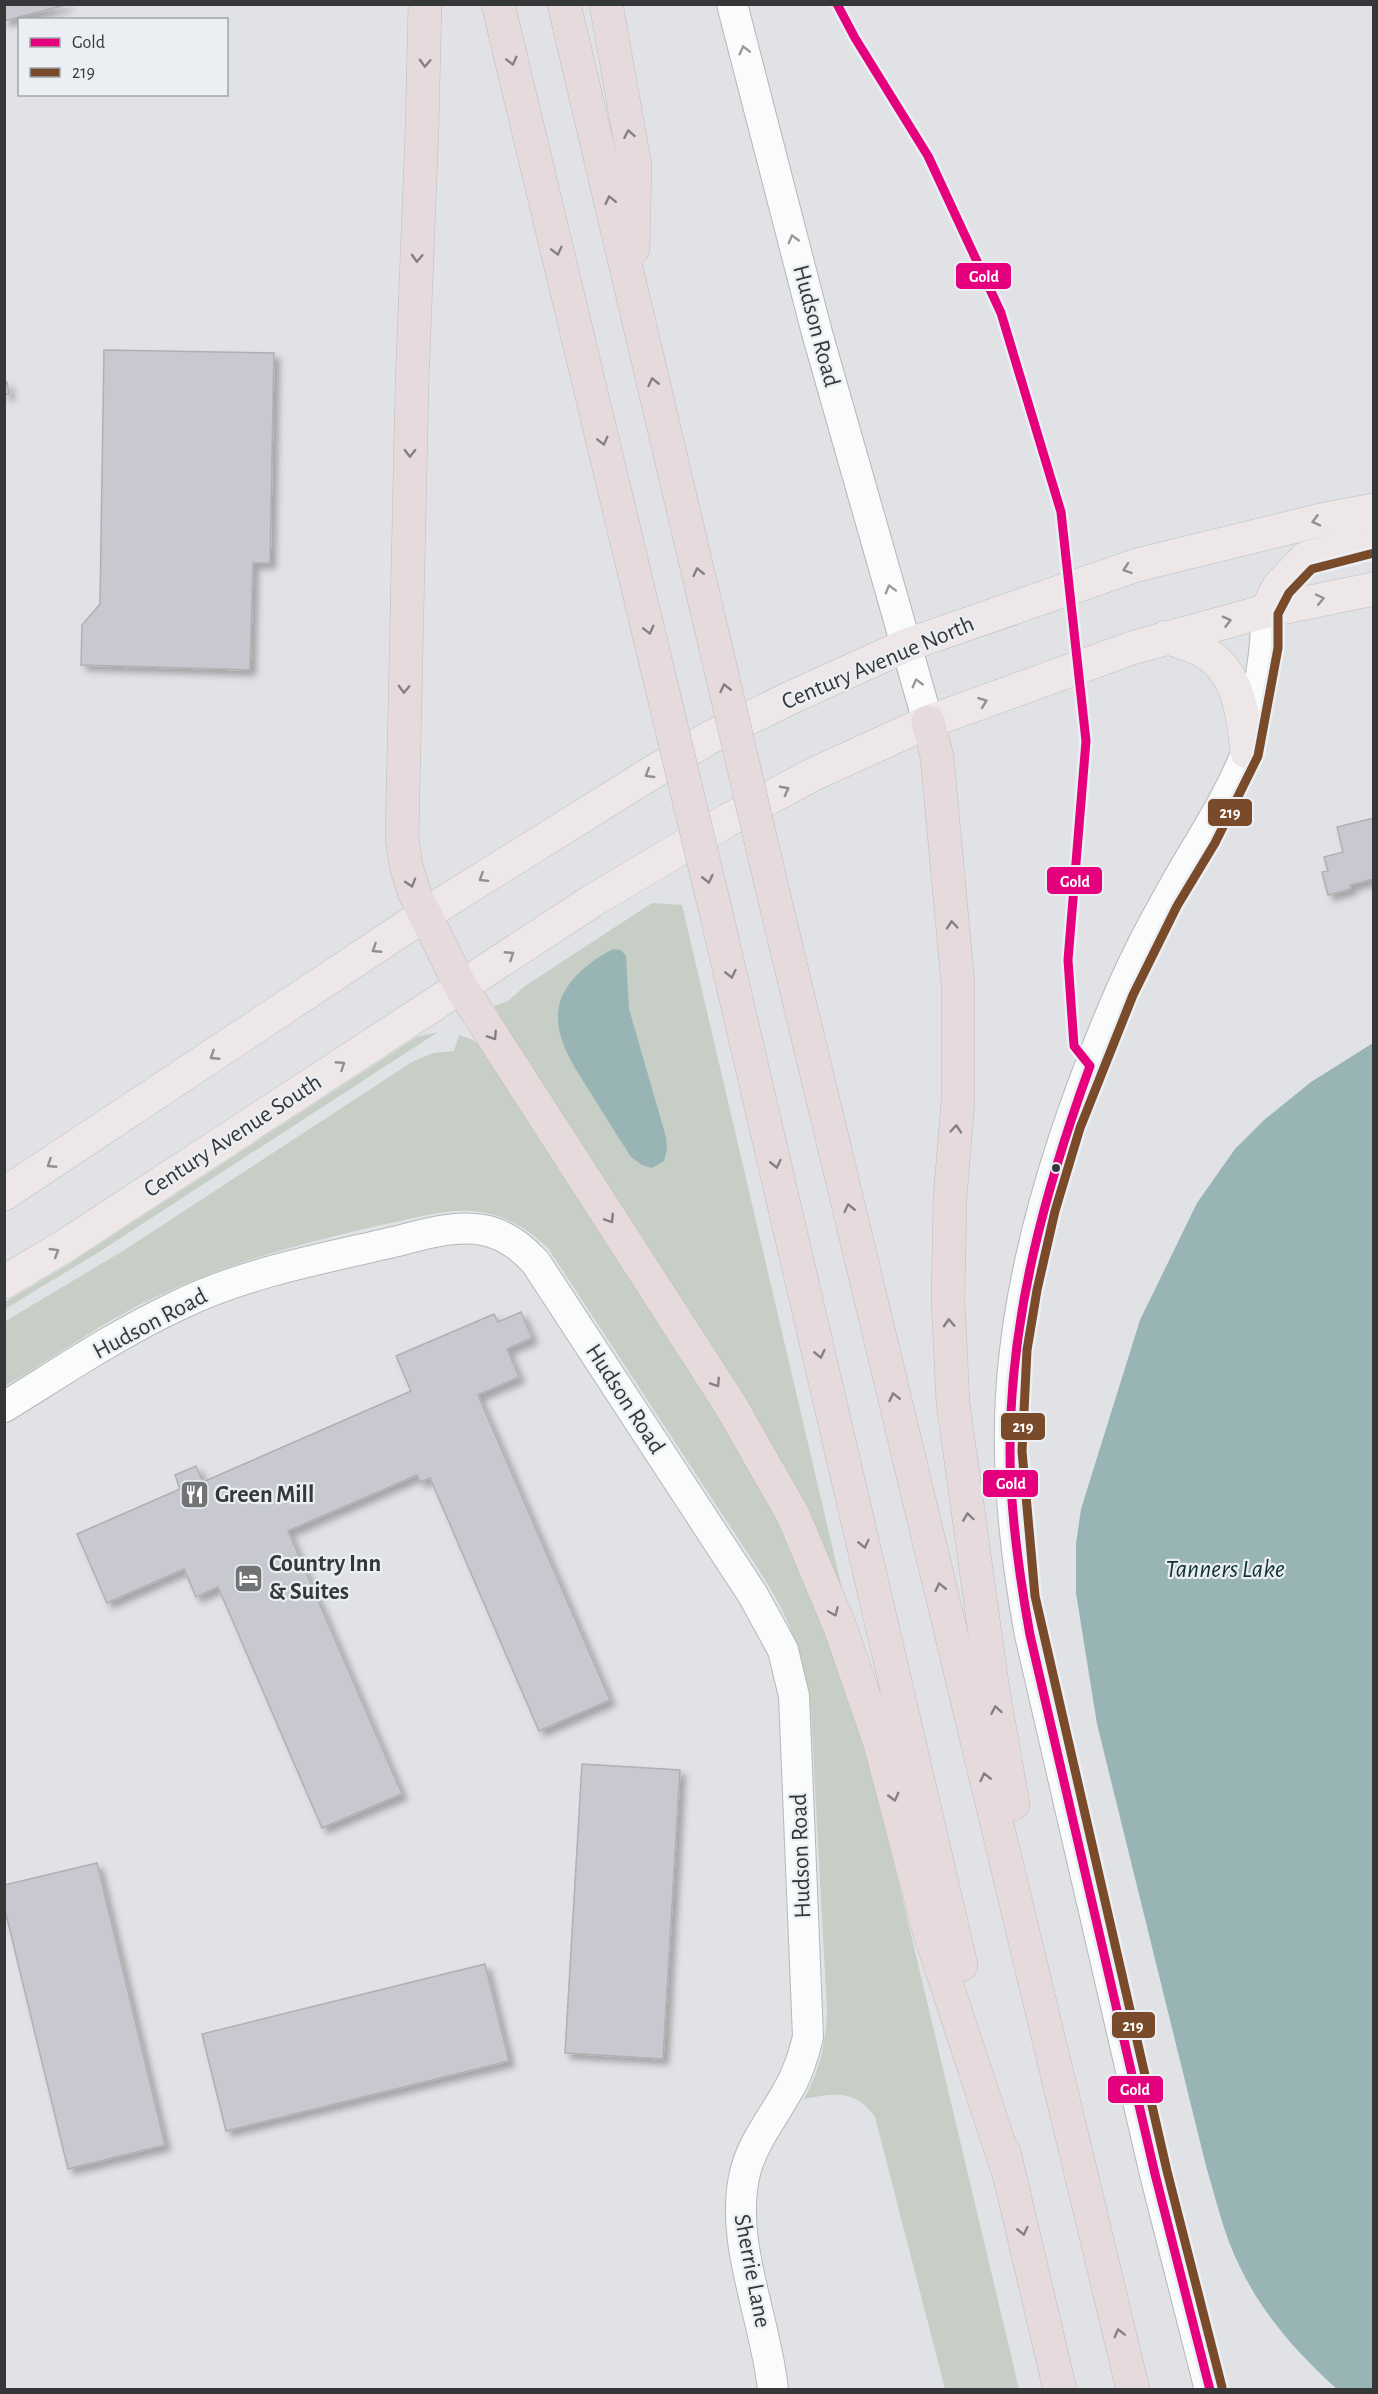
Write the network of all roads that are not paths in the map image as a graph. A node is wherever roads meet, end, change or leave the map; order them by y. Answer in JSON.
{"nodes":[{"id":1,"x":425,"y":4,"type":"edge"},
{"id":2,"x":498,"y":4,"type":"edge"},
{"id":3,"x":564,"y":4,"type":"edge"},
{"id":4,"x":606,"y":4,"type":"edge"},
{"id":5,"x":732,"y":4,"type":"edge"},
{"id":6,"x":633,"y":297,"type":"junction"},
{"id":7,"x":1374,"y":510,"type":"edge"},
{"id":8,"x":1374,"y":540,"type":"edge"},
{"id":9,"x":1374,"y":589,"type":"edge"},
{"id":10,"x":1266,"y":610,"type":"junction"},
{"id":11,"x":1166,"y":637,"type":"junction"},
{"id":12,"x":907,"y":645,"type":"junction"},
{"id":13,"x":928,"y":722,"type":"junction"},
{"id":14,"x":1247,"y":752,"type":"junction"},
{"id":15,"x":424,"y":915,"type":"junction"},
{"id":16,"x":461,"y":987,"type":"junction"},
{"id":17,"x":4,"y":1194,"type":"edge"},
{"id":18,"x":4,"y":1282,"type":"edge"},
{"id":19,"x":4,"y":1407,"type":"edge"},
{"id":20,"x":788,"y":2091,"type":"joint"},
{"id":21,"x":1067,"y":2120,"type":"junction"},
{"id":22,"x":1009,"y":2174,"type":"junction"},
{"id":23,"x":773,"y":2390,"type":"edge"},
{"id":24,"x":1060,"y":2390,"type":"edge"},
{"id":25,"x":1133,"y":2390,"type":"edge"},
{"id":26,"x":1210,"y":2390,"type":"edge"}],
"edges":[{"from":1,"to":15,"type":"highway","one_way":true},
{"from":2,"to":22,"type":"highway","one_way":true,"bridge":true},
{"from":6,"to":3,"type":"highway","one_way":true},
{"from":6,"to":4,"type":"highway","one_way":true},
{"from":12,"to":5,"type":"street","name":"Hudson Road","one_way":true},
{"from":21,"to":6,"type":"highway","one_way":true,"bridge":true},
{"from":7,"to":12,"type":"main road","name":"Century Avenue North","one_way":true},
{"from":8,"to":10,"type":"main road"},
{"from":10,"to":9,"type":"main road","one_way":true},
{"from":11,"to":10,"type":"main road","one_way":true},
{"from":10,"to":14,"type":"street"},
{"from":13,"to":11,"type":"main road","one_way":true},
{"from":11,"to":14,"type":"main road"},
{"from":13,"to":12,"type":"street","name":"Hudson Road","one_way":true},
{"from":12,"to":15,"type":"main road","name":"Century Avenue North","one_way":true},
{"from":16,"to":13,"type":"main road","one_way":true},
{"from":21,"to":13,"type":"highway","one_way":true},
{"from":14,"to":26,"type":"street"},
{"from":15,"to":16,"type":"highway"},
{"from":15,"to":17,"type":"main road","one_way":true},
{"from":18,"to":16,"type":"main road","name":"Century Avenue South","one_way":true},
{"from":16,"to":22,"type":"highway","one_way":true},
{"from":19,"to":20,"type":"street","name":"Hudson Road"},
{"from":20,"to":23,"type":"street","name":"Sherrie Lane"},
{"from":25,"to":21,"type":"highway","one_way":true},
{"from":22,"to":24,"type":"highway","one_way":true}]}
